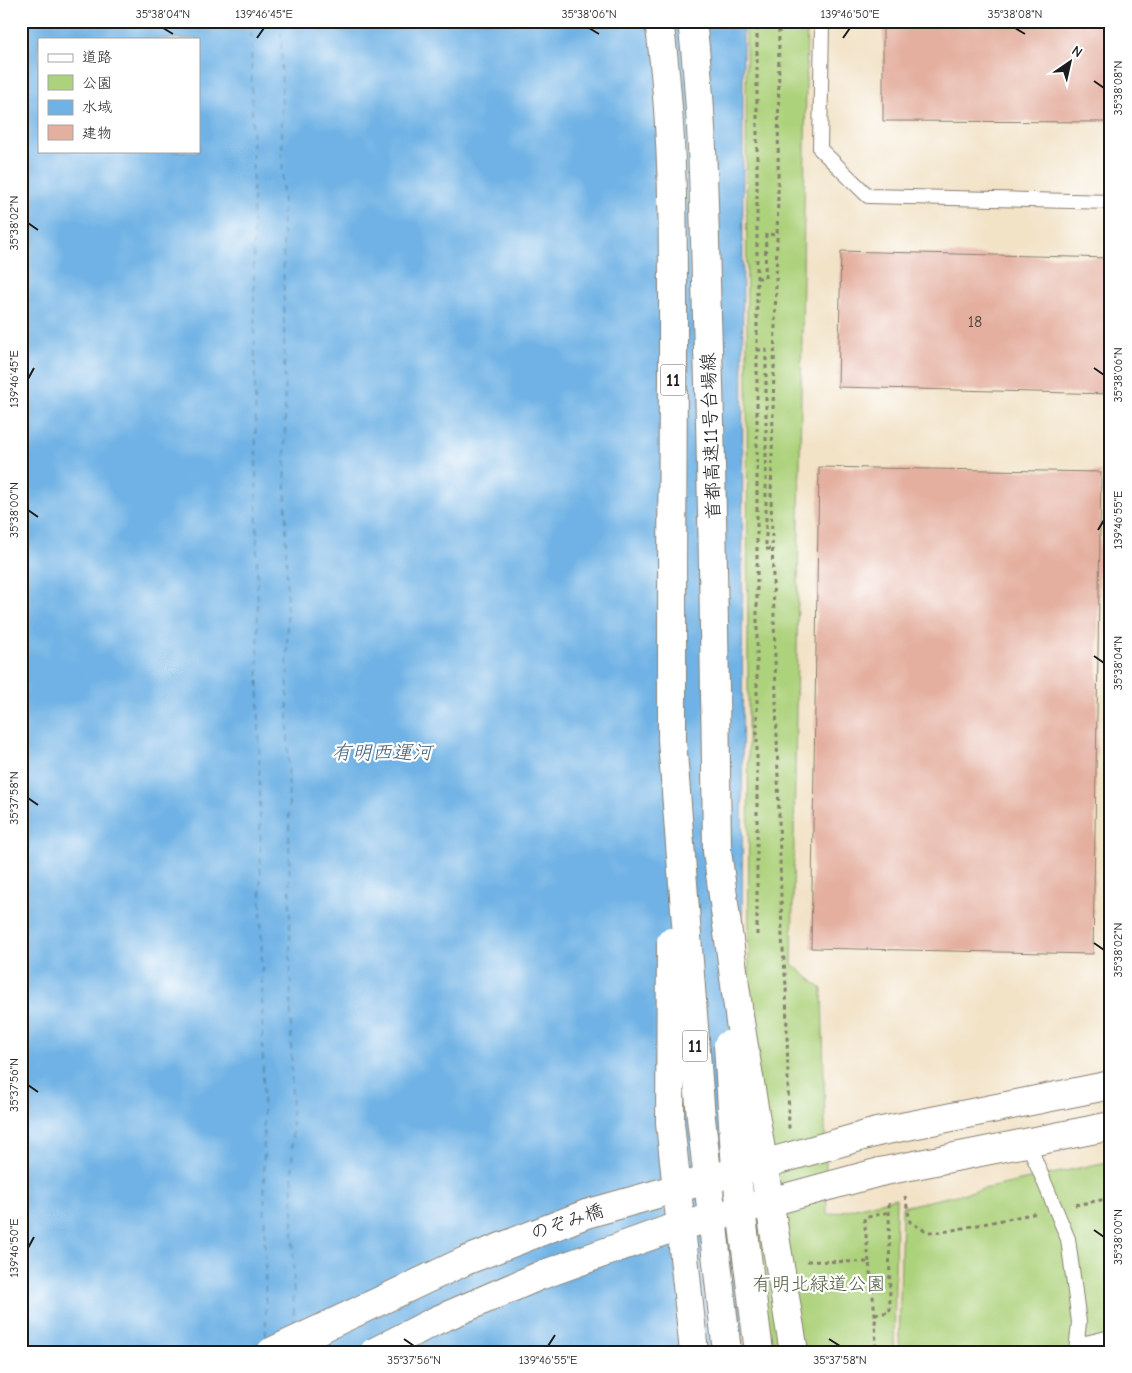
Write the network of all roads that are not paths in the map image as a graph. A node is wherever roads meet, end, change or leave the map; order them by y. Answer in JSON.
{"nodes":[{"id":1,"x":659,"y":21,"type":"edge"},
{"id":2,"x":692,"y":21,"type":"edge"},
{"id":3,"x":822,"y":21,"type":"edge"},
{"id":4,"x":1111,"y":202,"type":"edge"},
{"id":5,"x":672,"y":740,"type":"junction"},
{"id":6,"x":717,"y":851,"type":"junction"},
{"id":7,"x":1111,"y":1085,"type":"edge"},
{"id":8,"x":1111,"y":1126,"type":"edge"},
{"id":9,"x":1028,"y":1143,"type":"junction"},
{"id":10,"x":1111,"y":1337,"type":"edge"},
{"id":11,"x":1076,"y":1348,"type":"edge"},
{"id":12,"x":271,"y":1352,"type":"edge"},
{"id":13,"x":374,"y":1352,"type":"edge"},
{"id":14,"x":694,"y":1352,"type":"edge"},
{"id":15,"x":727,"y":1352,"type":"edge"},
{"id":16,"x":759,"y":1352,"type":"edge"},
{"id":17,"x":794,"y":1352,"type":"edge"}],
"edges":[{"from":1,"to":5,"type":"main road","name":"首都高速11号台場線","number":"11"},
{"from":2,"to":6,"type":"main road","name":"首都高速11号台場線","number":"11"},
{"from":3,"to":4,"type":"lane"},
{"from":5,"to":14,"type":"main road","number":"11","bridge":true},
{"from":5,"to":15,"type":"main road","number":"11","bridge":true},
{"from":6,"to":16,"type":"main road","number":"11","bridge":true},
{"from":6,"to":17,"type":"main road","number":"11","bridge":true},
{"from":7,"to":12,"type":"main road","name":"のぞみ橋","bridge":true},
{"from":8,"to":9,"type":"main road"},
{"from":9,"to":11,"type":"lane"},
{"from":9,"to":13,"type":"main road","bridge":true},
{"from":10,"to":11,"type":"lane"}]}
